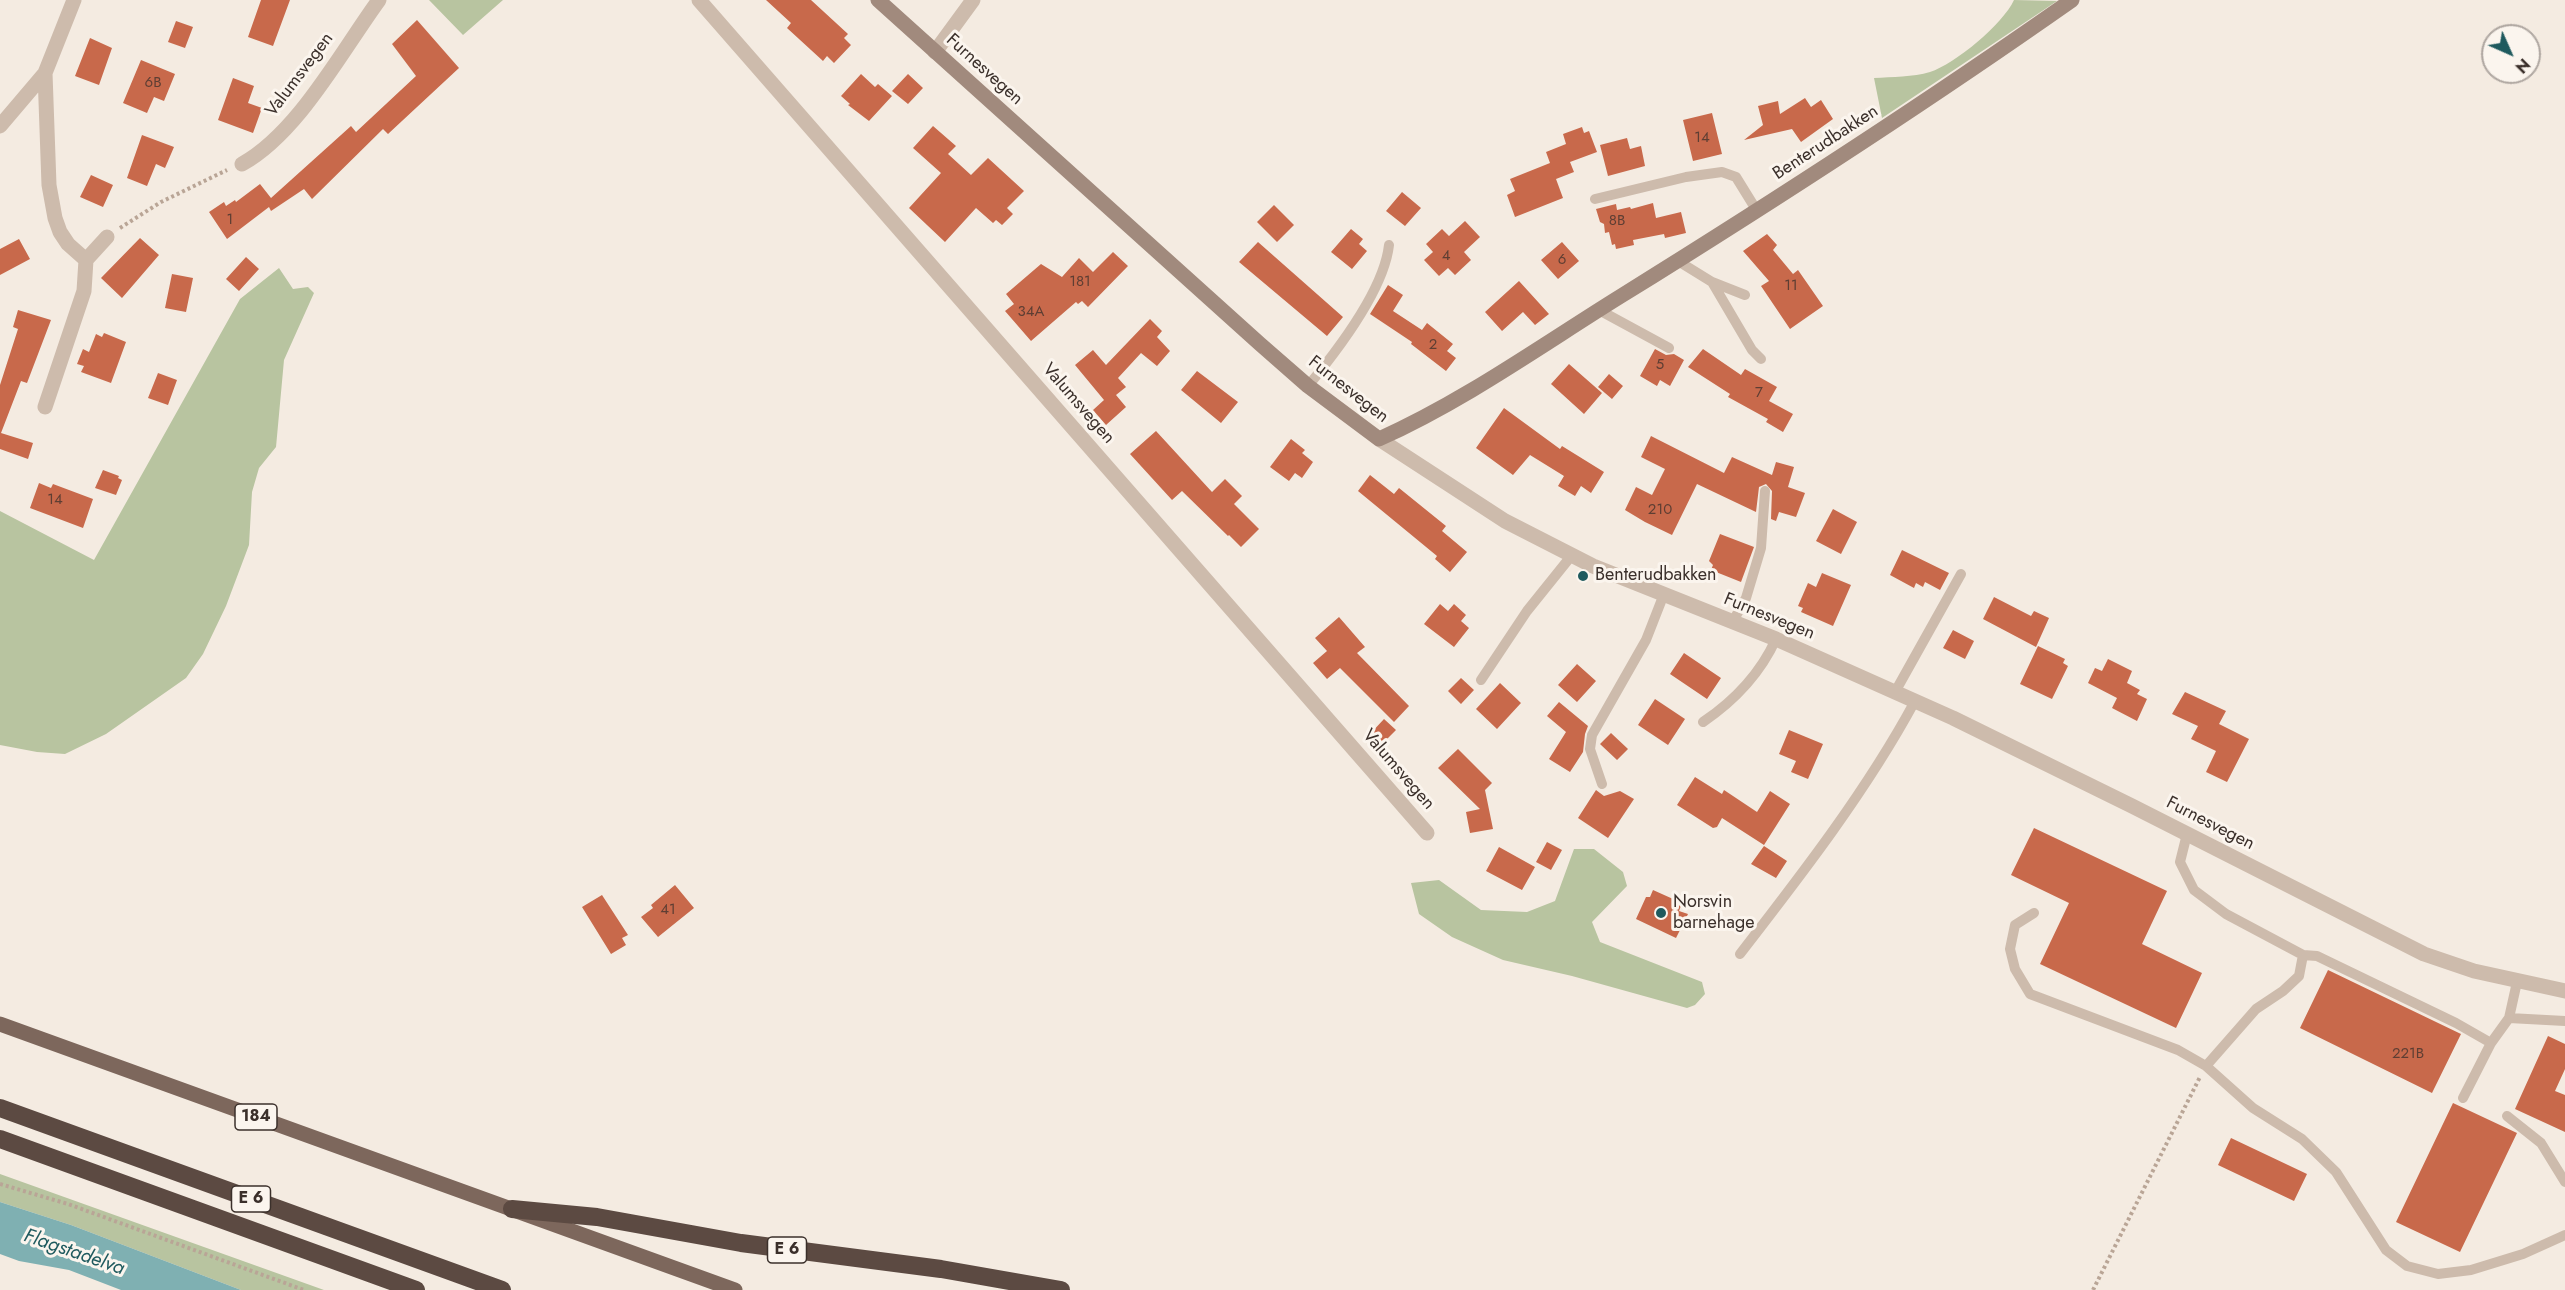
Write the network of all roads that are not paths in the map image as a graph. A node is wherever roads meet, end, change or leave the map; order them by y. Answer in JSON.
{"nodes":[{"id":1,"x":74,"y":0,"type":"edge"},
{"id":2,"x":379,"y":0,"type":"edge"},
{"id":3,"x":699,"y":0,"type":"edge"},
{"id":4,"x":878,"y":0,"type":"edge"},
{"id":5,"x":973,"y":0,"type":"edge"},
{"id":6,"x":2072,"y":0,"type":"edge"},
{"id":7,"x":935,"y":52,"type":"junction"},
{"id":8,"x":45,"y":73,"type":"junction"},
{"id":9,"x":0,"y":126,"type":"edge"},
{"id":10,"x":242,"y":164,"type":"road end"},
{"id":11,"x":1595,"y":199,"type":"dead end"},
{"id":12,"x":1757,"y":211,"type":"junction"},
{"id":13,"x":107,"y":237,"type":"road end"},
{"id":14,"x":1389,"y":245,"type":"dead end"},
{"id":15,"x":86,"y":260,"type":"junction"},
{"id":16,"x":1678,"y":261,"type":"junction"},
{"id":17,"x":1712,"y":282,"type":"junction"},
{"id":18,"x":1745,"y":295,"type":"dead end"},
{"id":19,"x":1599,"y":310,"type":"junction"},
{"id":20,"x":1669,"y":348,"type":"dead end"},
{"id":21,"x":1761,"y":359,"type":"dead end"},
{"id":22,"x":1308,"y":386,"type":"junction"},
{"id":23,"x":45,"y":407,"type":"dead end"},
{"id":24,"x":1379,"y":439,"type":"junction"},
{"id":25,"x":1766,"y":491,"type":"dead end"},
{"id":26,"x":1572,"y":555,"type":"junction"},
{"id":27,"x":1961,"y":574,"type":"dead end"},
{"id":28,"x":1664,"y":594,"type":"junction"},
{"id":29,"x":1732,"y":623,"type":"junction"},
{"id":30,"x":1776,"y":639,"type":"junction"},
{"id":31,"x":1481,"y":680,"type":"dead end"},
{"id":32,"x":1895,"y":692,"type":"junction"},
{"id":33,"x":1915,"y":701,"type":"junction"},
{"id":34,"x":1703,"y":722,"type":"dead end"},
{"id":35,"x":1602,"y":784,"type":"dead end"},
{"id":36,"x":1427,"y":833,"type":"dead end"},
{"id":37,"x":2187,"y":834,"type":"junction"},
{"id":38,"x":2034,"y":913,"type":"dead end"},
{"id":39,"x":1740,"y":954,"type":"dead end"},
{"id":40,"x":2303,"y":955,"type":"junction"},
{"id":41,"x":2517,"y":982,"type":"junction"},
{"id":42,"x":2565,"y":992,"type":"edge"},
{"id":43,"x":2509,"y":1018,"type":"junction"},
{"id":44,"x":2565,"y":1022,"type":"edge"},
{"id":45,"x":0,"y":1024,"type":"edge"},
{"id":46,"x":2491,"y":1043,"type":"junction"},
{"id":47,"x":2206,"y":1066,"type":"junction"},
{"id":48,"x":2463,"y":1098,"type":"dead end"},
{"id":49,"x":0,"y":1108,"type":"edge"},
{"id":50,"x":2507,"y":1116,"type":"dead end"},
{"id":51,"x":0,"y":1139,"type":"edge"},
{"id":52,"x":2565,"y":1182,"type":"edge"},
{"id":53,"x":512,"y":1209,"type":"junction"},
{"id":54,"x":2565,"y":1235,"type":"edge"},
{"id":55,"x":416,"y":1290,"type":"edge"},
{"id":56,"x":502,"y":1290,"type":"edge"},
{"id":57,"x":735,"y":1290,"type":"edge"},
{"id":58,"x":1061,"y":1290,"type":"edge"}],
"edges":[{"from":1,"to":8,"type":"street"},
{"from":2,"to":10,"type":"street","name":"Valumsvegen"},
{"from":3,"to":36,"type":"street","name":"Valumsvegen"},
{"from":4,"to":7,"type":"main road","name":"Furnesvegen"},
{"from":5,"to":7,"type":"street"},
{"from":6,"to":12,"type":"main road","name":"Benterudbakken"},
{"from":7,"to":22,"type":"main road","name":"Furnesvegen"},
{"from":8,"to":9,"type":"street"},
{"from":8,"to":15,"type":"street"},
{"from":11,"to":12,"type":"lane"},
{"from":12,"to":16,"type":"main road","name":"Benterudbakken"},
{"from":13,"to":15,"type":"street"},
{"from":14,"to":22,"type":"lane"},
{"from":15,"to":23,"type":"street"},
{"from":16,"to":17,"type":"lane"},
{"from":16,"to":19,"type":"main road","name":"Benterudbakken"},
{"from":17,"to":18,"type":"lane"},
{"from":17,"to":21,"type":"lane"},
{"from":19,"to":20,"type":"lane"},
{"from":19,"to":24,"type":"main road","name":"Benterudbakken"},
{"from":22,"to":24,"type":"main road","name":"Furnesvegen"},
{"from":24,"to":26,"type":"street","name":"Furnesvegen"},
{"from":25,"to":29,"type":"lane"},
{"from":26,"to":28,"type":"street","name":"Furnesvegen"},
{"from":26,"to":31,"type":"lane"},
{"from":27,"to":32,"type":"lane"},
{"from":28,"to":29,"type":"street","name":"Furnesvegen"},
{"from":28,"to":35,"type":"lane"},
{"from":29,"to":30,"type":"street","name":"Furnesvegen"},
{"from":30,"to":32,"type":"street","name":"Furnesvegen"},
{"from":30,"to":34,"type":"lane"},
{"from":32,"to":33,"type":"street","name":"Furnesvegen"},
{"from":33,"to":37,"type":"street","name":"Furnesvegen"},
{"from":33,"to":39,"type":"lane"},
{"from":37,"to":40,"type":"lane"},
{"from":37,"to":41,"type":"street","name":"Furnesvegen"},
{"from":38,"to":47,"type":"lane"},
{"from":40,"to":46,"type":"lane"},
{"from":40,"to":47,"type":"lane"},
{"from":41,"to":42,"type":"street","name":"Furnesvegen"},
{"from":41,"to":43,"type":"lane"},
{"from":43,"to":44,"type":"lane"},
{"from":43,"to":46,"type":"lane"},
{"from":45,"to":53,"type":"main road","number":"184"},
{"from":46,"to":48,"type":"lane"},
{"from":47,"to":54,"type":"lane"},
{"from":49,"to":56,"type":"highway","number":"E 6"},
{"from":50,"to":52,"type":"lane"},
{"from":51,"to":55,"type":"highway","number":"E 6"},
{"from":53,"to":57,"type":"main road","number":"184"},
{"from":53,"to":58,"type":"highway","number":"E 6"}]}
